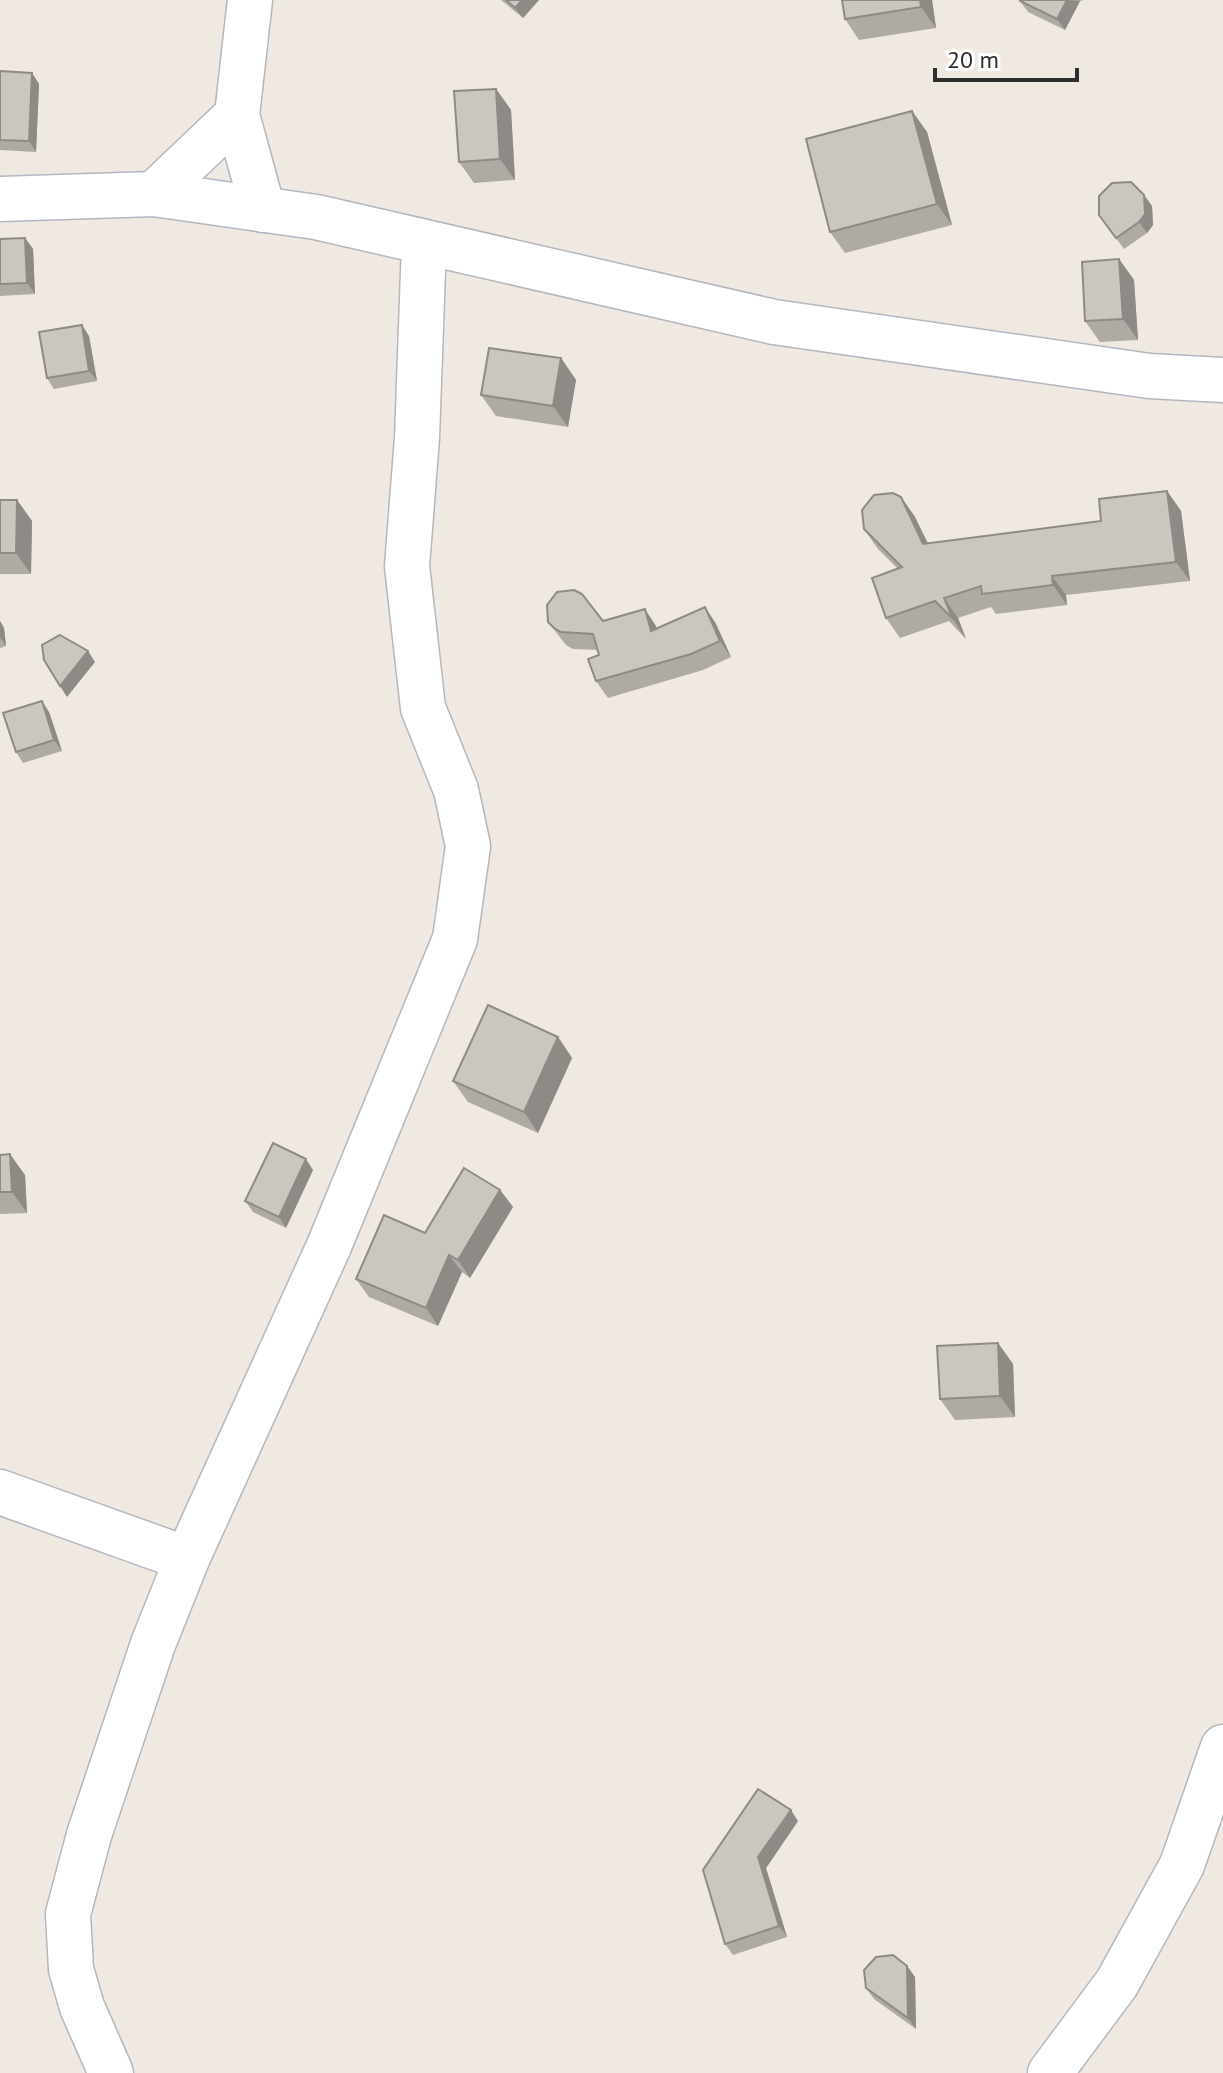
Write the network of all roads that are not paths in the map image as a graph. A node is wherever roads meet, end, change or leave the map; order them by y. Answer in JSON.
{"nodes":[{"id":1,"x":250,"y":0,"type":"edge"},
{"id":2,"x":237,"y":115,"type":"junction"},
{"id":3,"x":154,"y":194,"type":"junction"},
{"id":4,"x":0,"y":199,"type":"edge"},
{"id":5,"x":263,"y":210,"type":"junction"},
{"id":6,"x":424,"y":243,"type":"junction"},
{"id":7,"x":1223,"y":380,"type":"edge"},
{"id":8,"x":0,"y":1492,"type":"edge"},
{"id":9,"x":187,"y":1559,"type":"junction"},
{"id":10,"x":1223,"y":1747,"type":"edge"},
{"id":11,"x":111,"y":2073,"type":"edge"},
{"id":12,"x":1050,"y":2073,"type":"edge"}],
"edges":[{"from":1,"to":2,"type":"street"},
{"from":2,"to":3,"type":"street"},
{"from":2,"to":5,"type":"street"},
{"from":3,"to":4,"type":"street"},
{"from":3,"to":5,"type":"street"},
{"from":5,"to":6,"type":"street"},
{"from":6,"to":7,"type":"street"},
{"from":6,"to":9,"type":"street"},
{"from":8,"to":9,"type":"street"},
{"from":9,"to":11,"type":"street"},
{"from":10,"to":12,"type":"street"}]}
